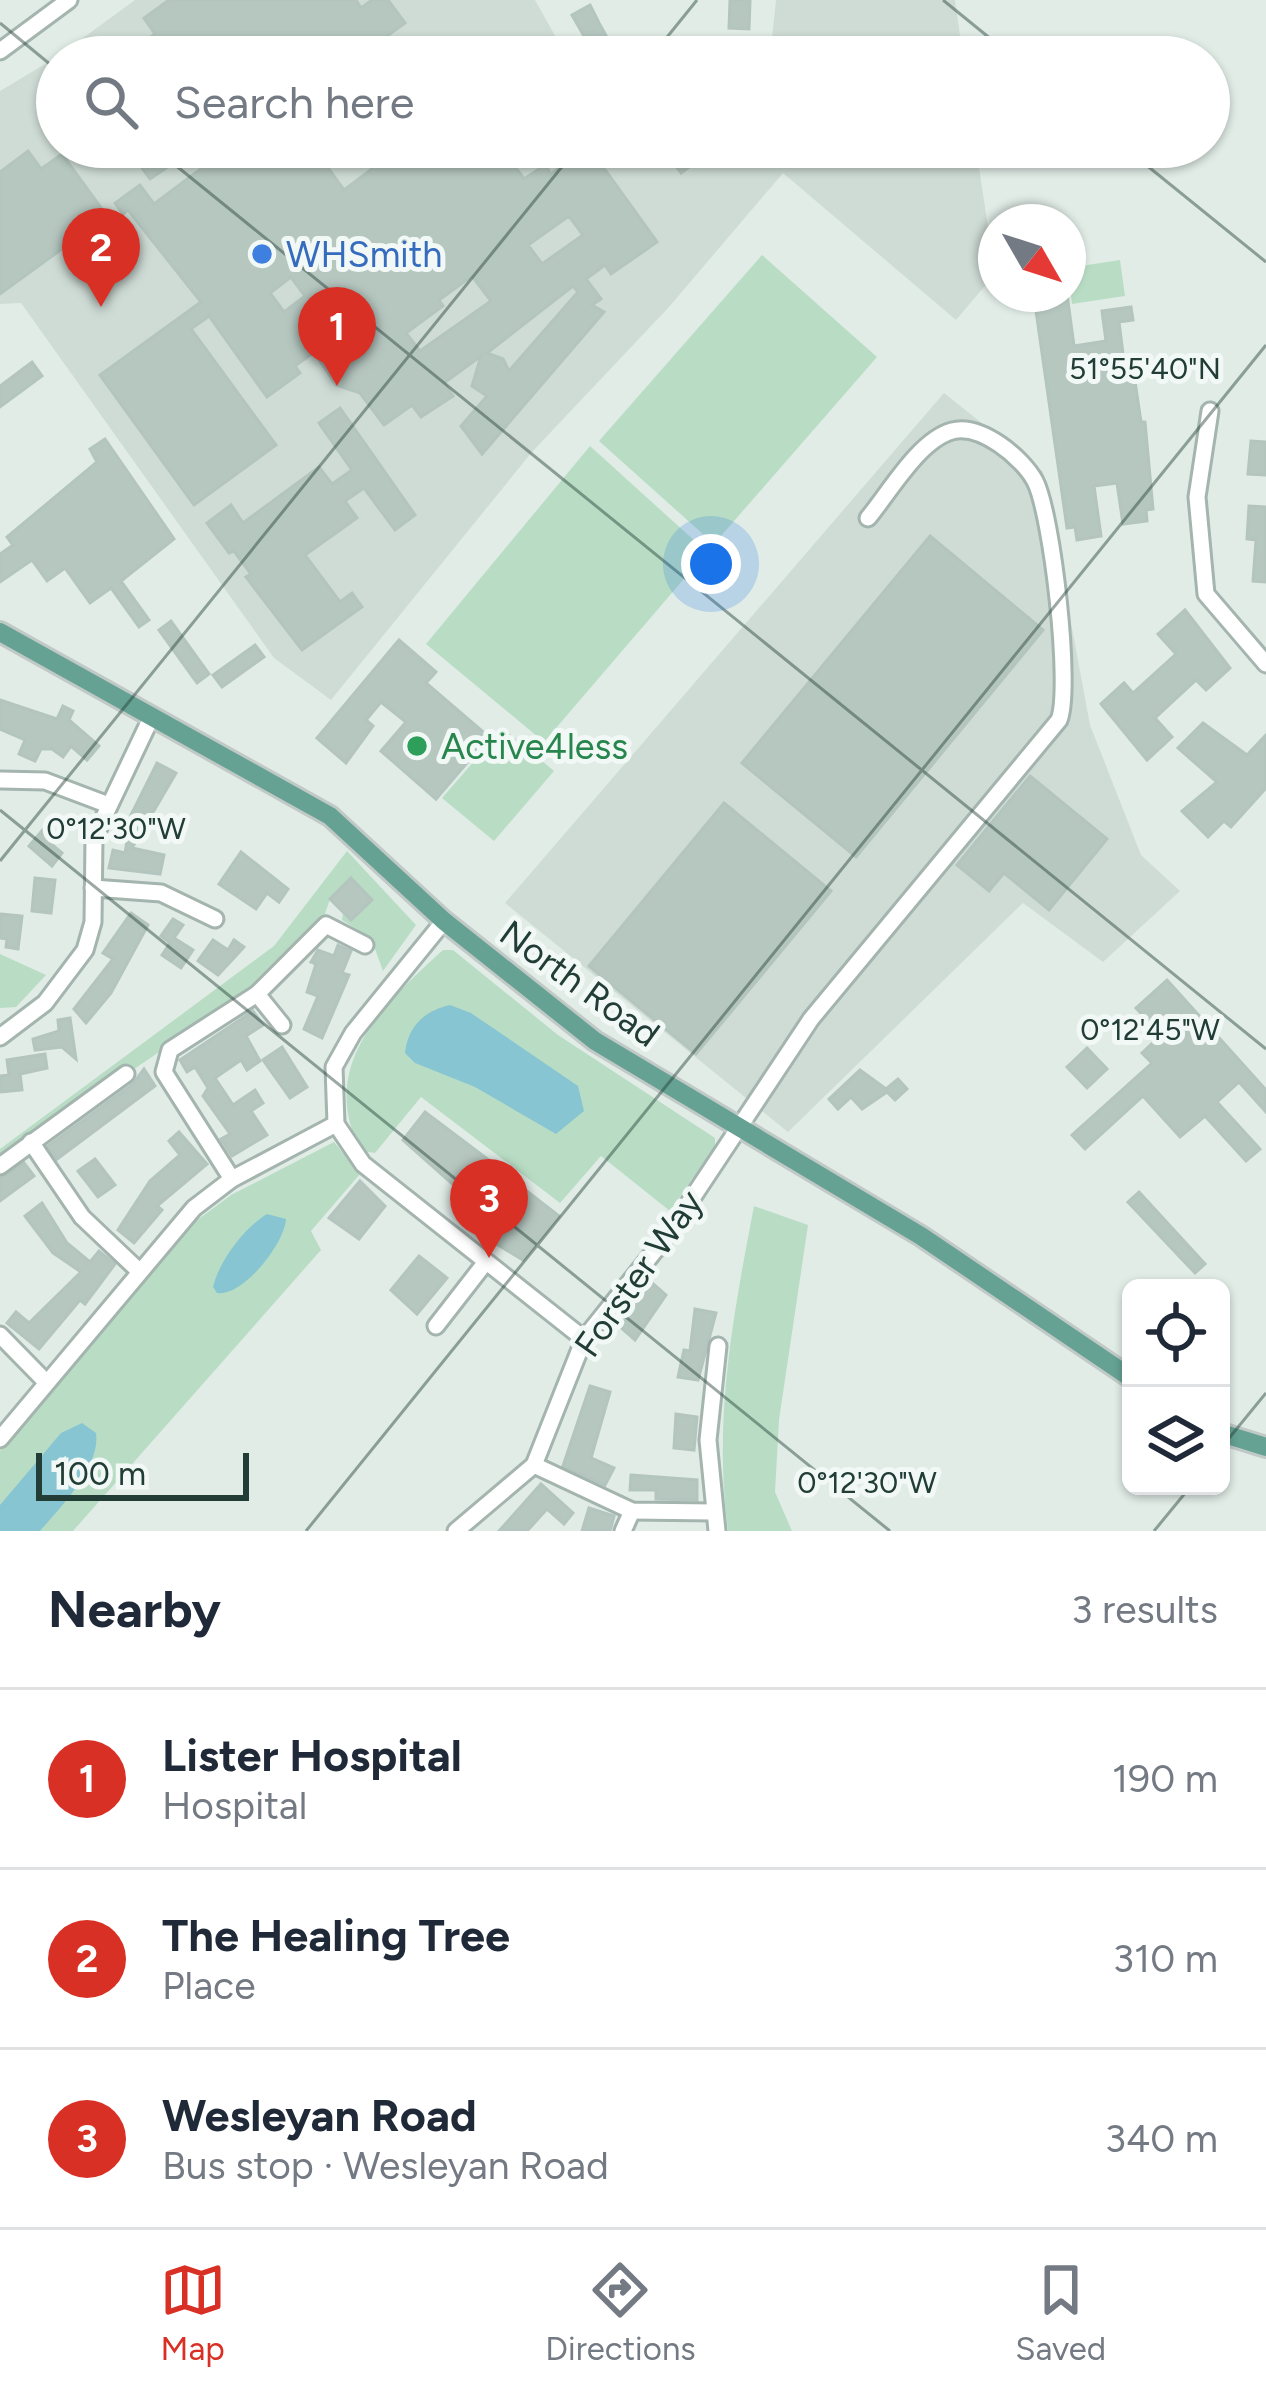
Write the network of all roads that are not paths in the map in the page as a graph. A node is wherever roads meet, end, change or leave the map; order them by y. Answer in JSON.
{"nodes":[{"id":1,"x":69,"y":0,"type":"edge"},
{"id":2,"x":0,"y":51,"type":"edge"},
{"id":3,"x":1210,"y":411,"type":"dead end"},
{"id":4,"x":868,"y":518,"type":"dead end"},
{"id":5,"x":0,"y":632,"type":"edge"},
{"id":6,"x":1266,"y":664,"type":"edge"},
{"id":7,"x":152,"y":716,"type":"junction"},
{"id":8,"x":1,"y":780,"type":"edge"},
{"id":9,"x":106,"y":804,"type":"junction"},
{"id":10,"x":93,"y":888,"type":"junction"},
{"id":11,"x":215,"y":920,"type":"dead end"},
{"id":12,"x":444,"y":921,"type":"junction"},
{"id":13,"x":365,"y":945,"type":"dead end"},
{"id":14,"x":257,"y":994,"type":"junction"},
{"id":15,"x":282,"y":1025,"type":"dead end"},
{"id":16,"x":0,"y":1037,"type":"edge"},
{"id":17,"x":126,"y":1074,"type":"dead end"},
{"id":18,"x":336,"y":1124,"type":"junction"},
{"id":19,"x":740,"y":1127,"type":"junction"},
{"id":20,"x":31,"y":1142,"type":"junction"},
{"id":21,"x":0,"y":1166,"type":"edge"},
{"id":22,"x":232,"y":1179,"type":"junction"},
{"id":23,"x":485,"y":1263,"type":"junction"},
{"id":24,"x":139,"y":1271,"type":"junction"},
{"id":25,"x":436,"y":1326,"type":"dead end"},
{"id":26,"x":0,"y":1335,"type":"edge"},
{"id":27,"x":584,"y":1340,"type":"junction"},
{"id":28,"x":718,"y":1346,"type":"dead end"},
{"id":29,"x":1122,"y":1372,"type":"edge"},
{"id":30,"x":46,"y":1382,"type":"junction"},
{"id":31,"x":1230,"y":1436,"type":"edge"},
{"id":32,"x":0,"y":1438,"type":"edge"},
{"id":33,"x":1266,"y":1447,"type":"edge"},
{"id":34,"x":534,"y":1465,"type":"junction"},
{"id":35,"x":632,"y":1511,"type":"junction"},
{"id":36,"x":713,"y":1512,"type":"junction"},
{"id":37,"x":456,"y":1531,"type":"edge"},
{"id":38,"x":623,"y":1531,"type":"edge"},
{"id":39,"x":717,"y":1531,"type":"edge"}],
"edges":[{"from":1,"to":2,"type":"street"},
{"from":3,"to":6,"type":"street"},
{"from":4,"to":19,"type":"street","name":"Forster Way"},
{"from":5,"to":7,"type":"main road","name":"North Road"},
{"from":7,"to":9,"type":"street"},
{"from":7,"to":12,"type":"main road","name":"North Road"},
{"from":8,"to":9,"type":"street"},
{"from":9,"to":10,"type":"street"},
{"from":10,"to":11,"type":"street"},
{"from":10,"to":16,"type":"street"},
{"from":12,"to":18,"type":"street"},
{"from":12,"to":19,"type":"main road","name":"North Road"},
{"from":13,"to":14,"type":"street"},
{"from":14,"to":15,"type":"street"},
{"from":14,"to":22,"type":"street"},
{"from":17,"to":20,"type":"street"},
{"from":18,"to":22,"type":"street"},
{"from":18,"to":23,"type":"street"},
{"from":19,"to":27,"type":"street","name":"Forster Way"},
{"from":19,"to":29,"type":"main road","name":"North Road"},
{"from":20,"to":21,"type":"street"},
{"from":20,"to":24,"type":"street"},
{"from":22,"to":24,"type":"street"},
{"from":23,"to":25,"type":"street"},
{"from":23,"to":27,"type":"street"},
{"from":24,"to":30,"type":"street"},
{"from":26,"to":30,"type":"street"},
{"from":27,"to":34,"type":"street","name":"Forster Way"},
{"from":28,"to":36,"type":"street"},
{"from":30,"to":32,"type":"street"},
{"from":31,"to":33,"type":"main road"},
{"from":34,"to":35,"type":"street"},
{"from":34,"to":37,"type":"street","name":"Forster Way"},
{"from":35,"to":36,"type":"street"},
{"from":35,"to":38,"type":"street"},
{"from":36,"to":39,"type":"street"}]}
